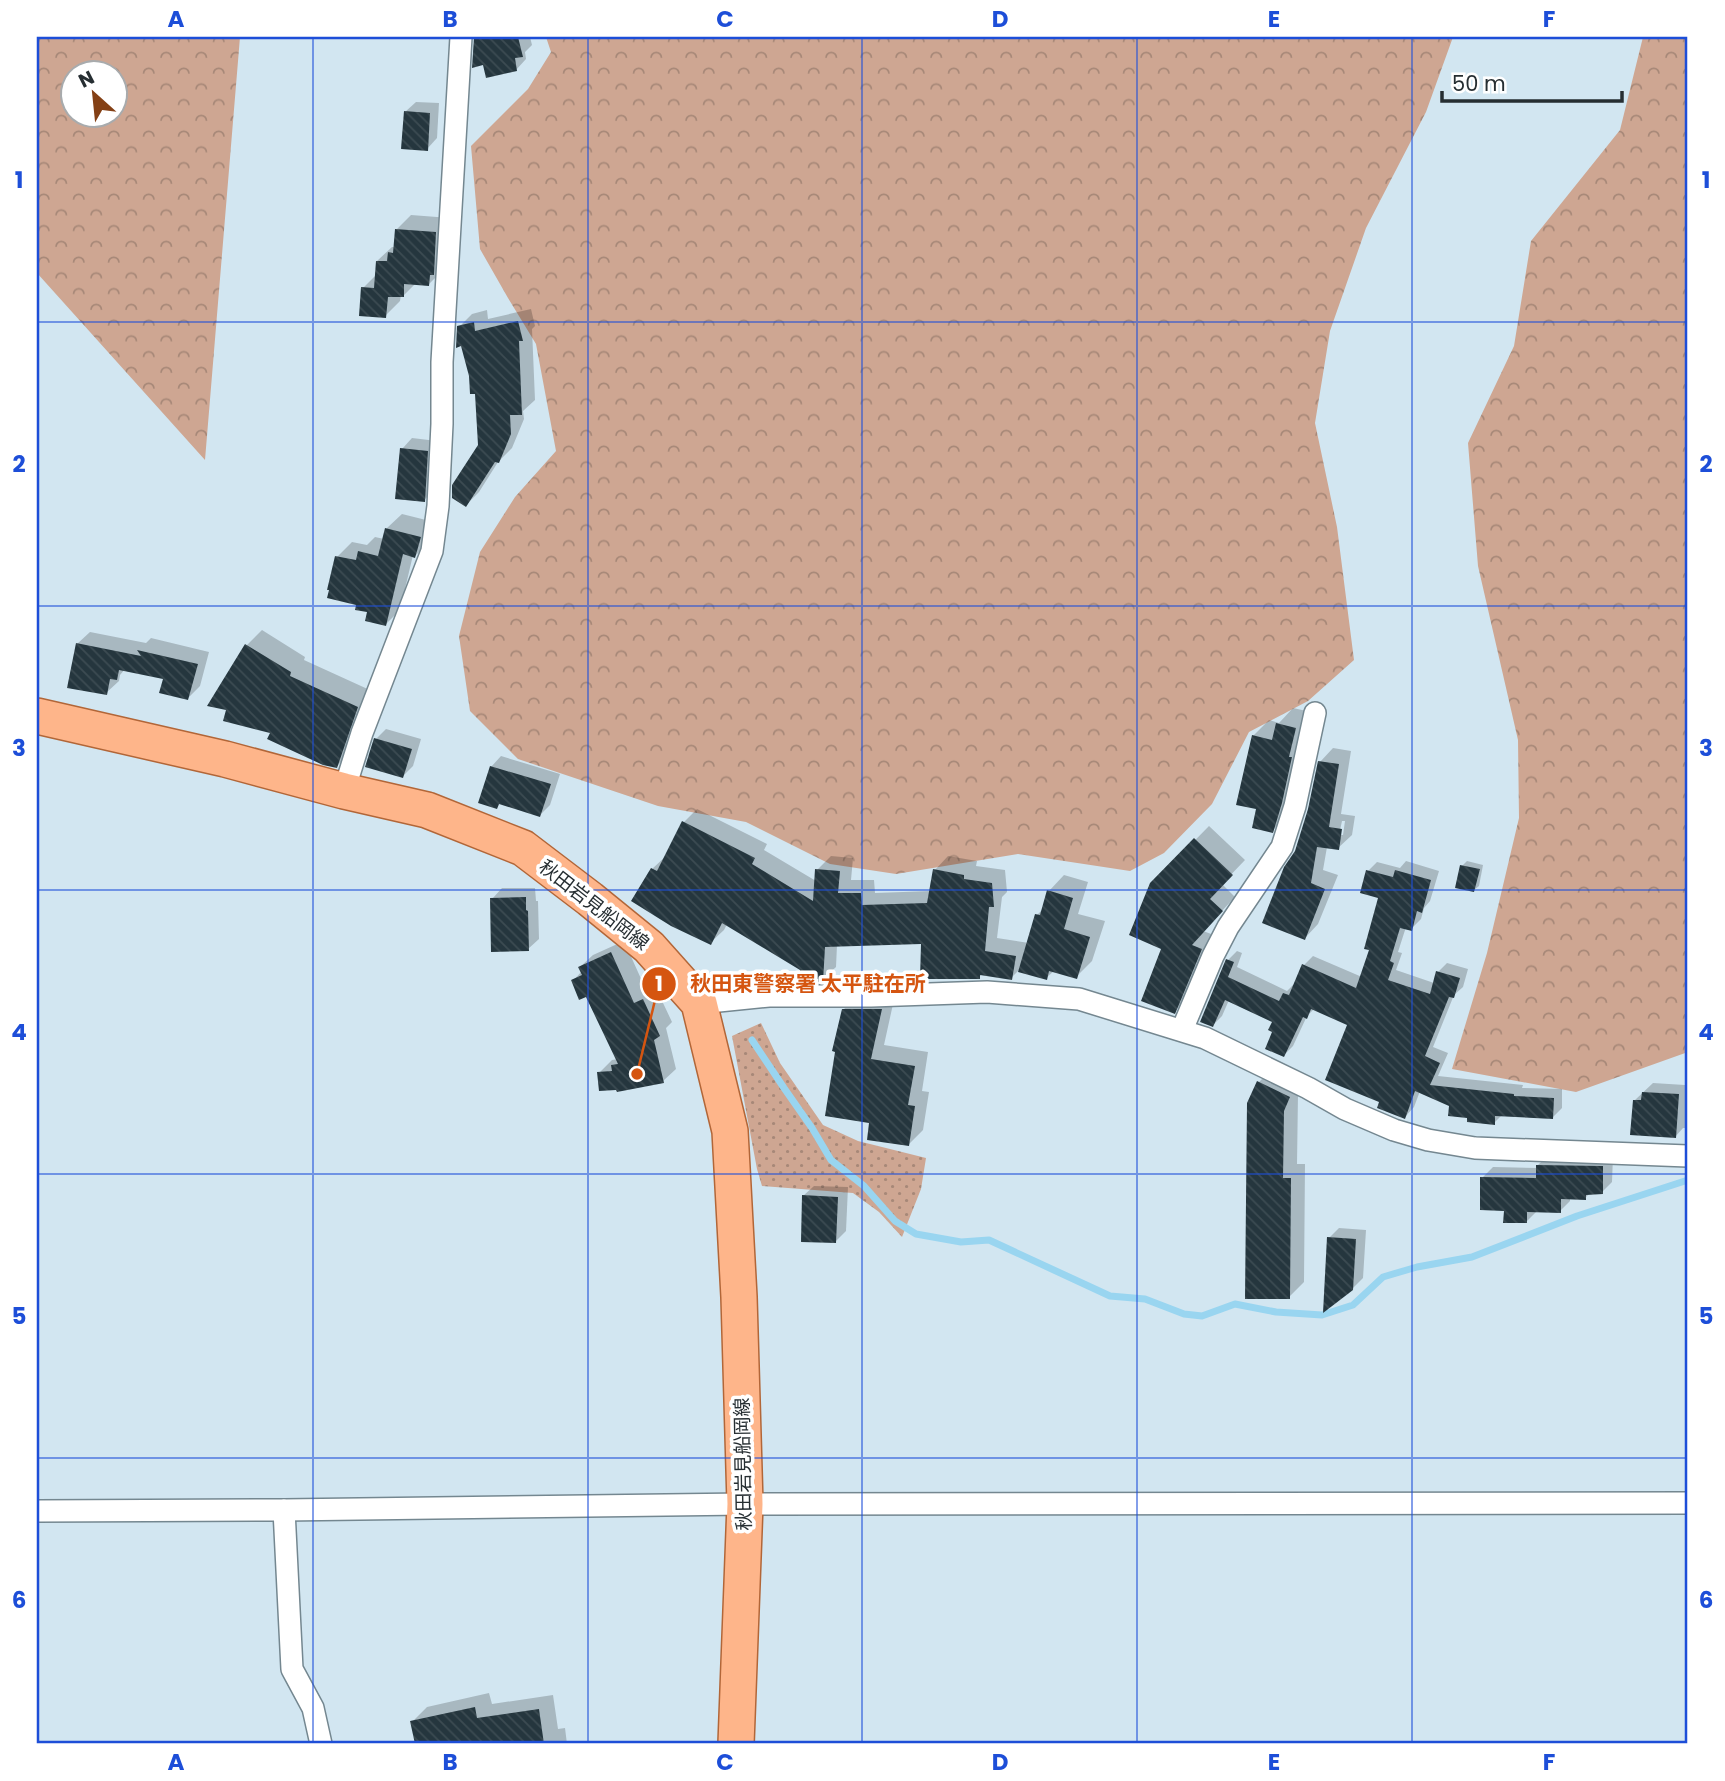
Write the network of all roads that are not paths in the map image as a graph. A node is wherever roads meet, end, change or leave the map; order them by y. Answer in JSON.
{"nodes":[{"id":1,"x":461,"y":37,"type":"edge"},
{"id":2,"x":1315,"y":713,"type":"dead end"},
{"id":3,"x":37,"y":716,"type":"edge"},
{"id":4,"x":344,"y":792,"type":"junction"},
{"id":5,"x":699,"y":1003,"type":"junction"},
{"id":6,"x":1182,"y":1030,"type":"junction"},
{"id":7,"x":1688,"y":1156,"type":"edge"},
{"id":8,"x":1688,"y":1503,"type":"edge"},
{"id":9,"x":745,"y":1504,"type":"junction"},
{"id":10,"x":284,"y":1510,"type":"junction"},
{"id":11,"x":37,"y":1511,"type":"edge"},
{"id":12,"x":321,"y":1744,"type":"edge"},
{"id":13,"x":736,"y":1744,"type":"edge"}],
"edges":[{"from":1,"to":4,"type":"street"},
{"from":2,"to":6,"type":"street"},
{"from":3,"to":4,"type":"main road","name":"秋田岩見船岡線"},
{"from":4,"to":5,"type":"main road","name":"秋田岩見船岡線"},
{"from":5,"to":6,"type":"street"},
{"from":5,"to":9,"type":"main road","name":"秋田岩見船岡線"},
{"from":6,"to":7,"type":"street"},
{"from":8,"to":9,"type":"street"},
{"from":9,"to":10,"type":"street"},
{"from":9,"to":13,"type":"main road","name":"秋田岩見船岡線"},
{"from":10,"to":11,"type":"street"},
{"from":10,"to":12,"type":"street"}]}
